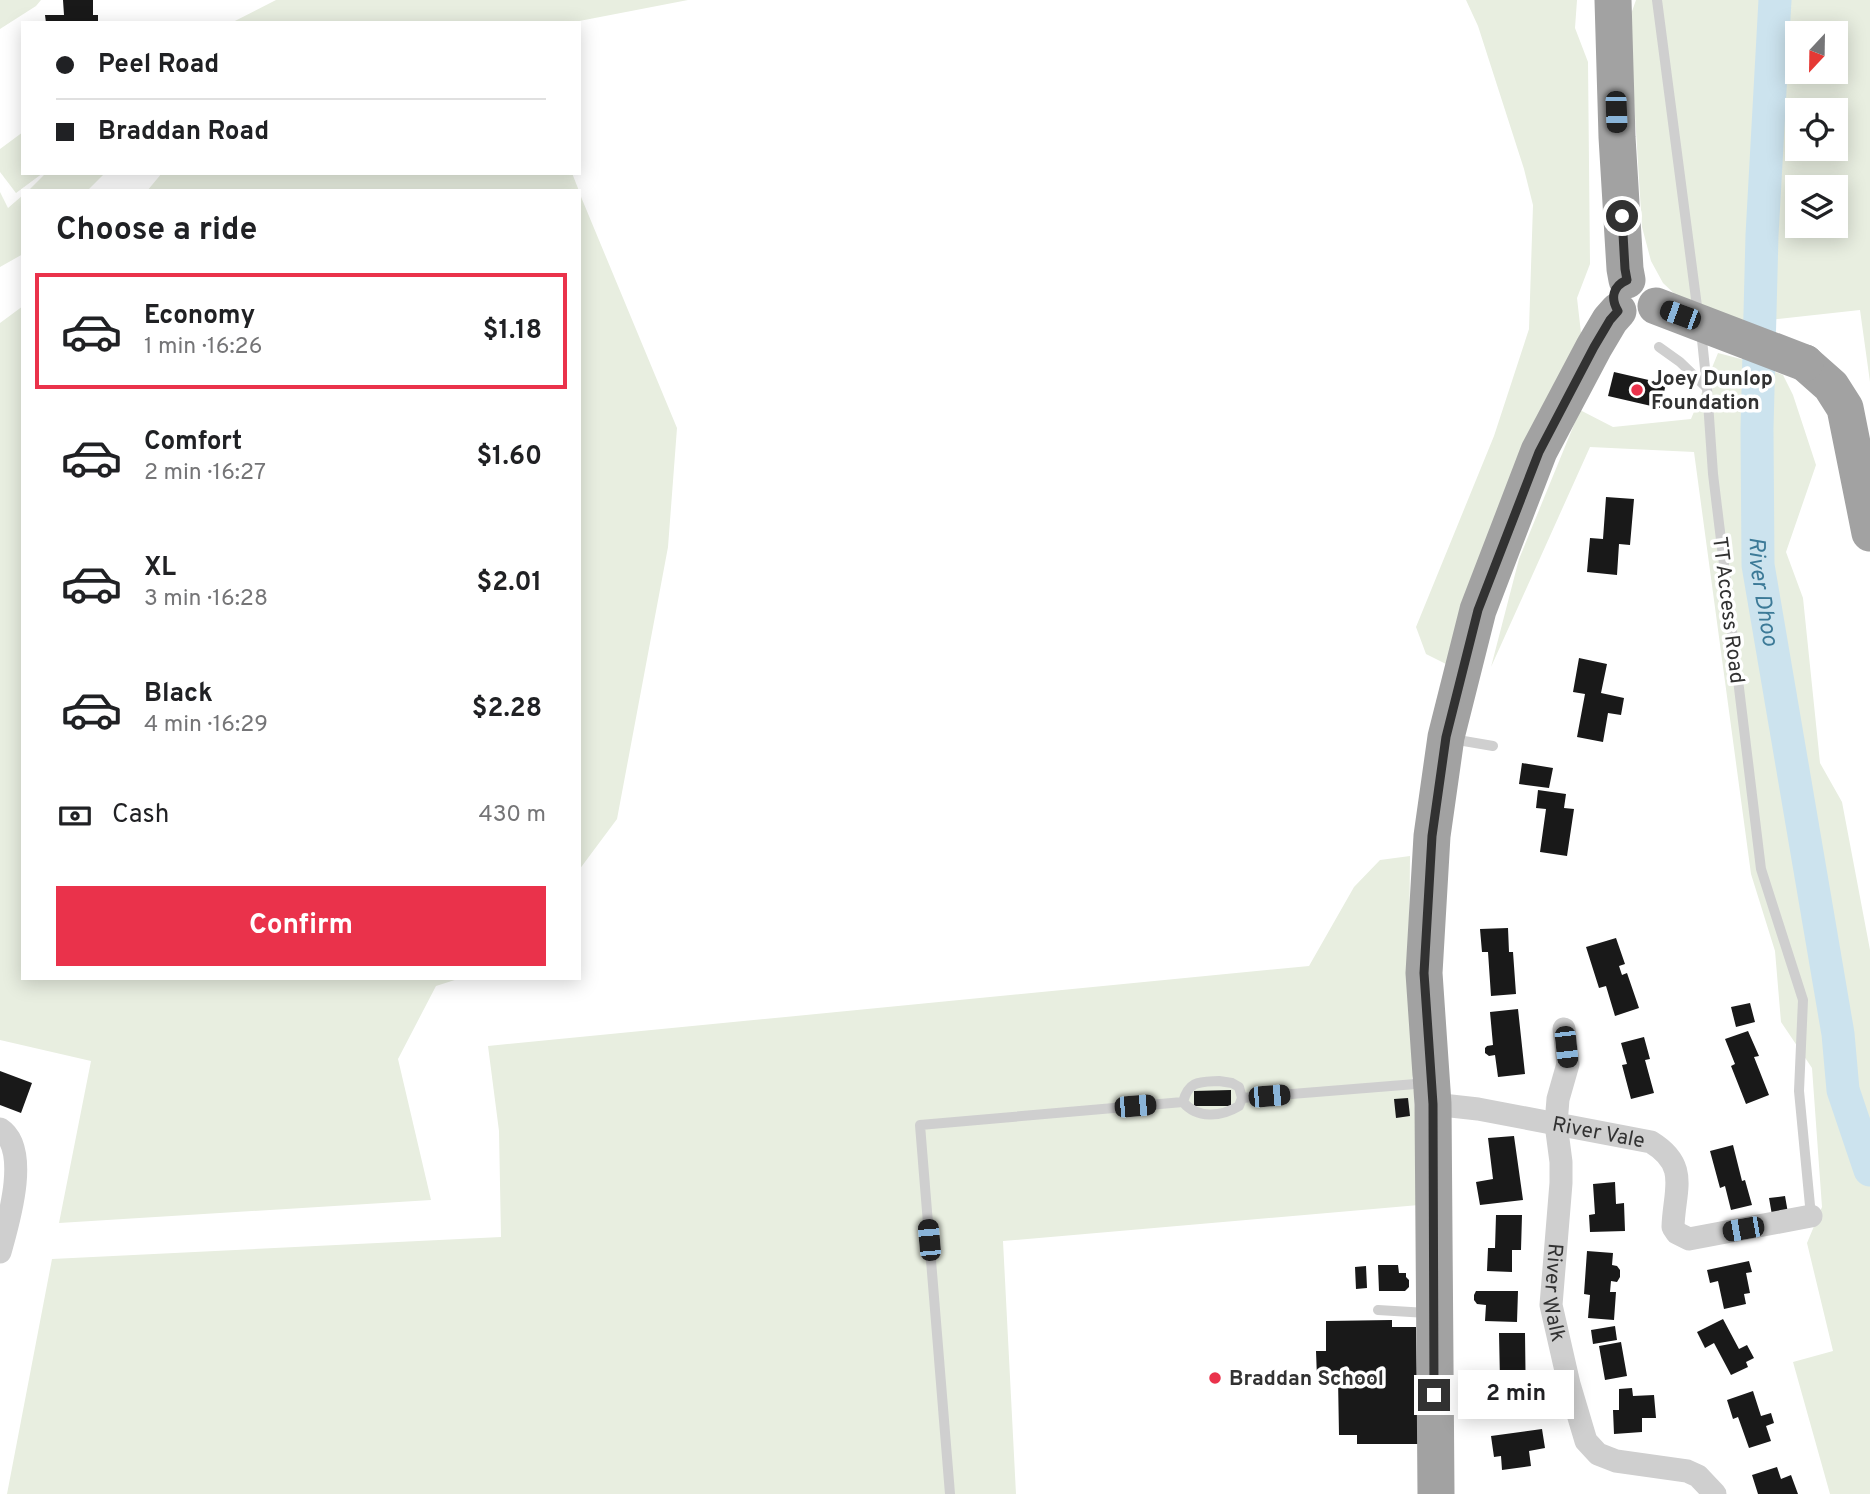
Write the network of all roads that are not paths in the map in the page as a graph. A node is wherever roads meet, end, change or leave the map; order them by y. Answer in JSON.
{"nodes":[{"id":1,"x":1613,"y":0,"type":"edge"},
{"id":2,"x":1657,"y":0,"type":"edge"},
{"id":3,"x":1637,"y":300,"type":"junction"},
{"id":4,"x":1659,"y":347,"type":"dead end"},
{"id":5,"x":1707,"y":388,"type":"junction"},
{"id":6,"x":1870,"y":533,"type":"edge"},
{"id":7,"x":1446,"y":737,"type":"junction"},
{"id":8,"x":1493,"y":746,"type":"dead end"},
{"id":9,"x":1564,"y":1029,"type":"dead end"},
{"id":10,"x":1432,"y":1094,"type":"junction"},
{"id":11,"x":1242,"y":1098,"type":"junction"},
{"id":12,"x":1183,"y":1102,"type":"junction"},
{"id":13,"x":1556,"y":1124,"type":"junction"},
{"id":14,"x":0,"y":1129,"type":"edge"},
{"id":15,"x":1811,"y":1216,"type":"joint"},
{"id":16,"x":0,"y":1252,"type":"edge"},
{"id":17,"x":1378,"y":1310,"type":"dead end"},
{"id":18,"x":1434,"y":1313,"type":"junction"},
{"id":19,"x":950,"y":1494,"type":"edge"},
{"id":20,"x":1436,"y":1494,"type":"edge"},
{"id":21,"x":1715,"y":1494,"type":"edge"}],
"edges":[{"from":1,"to":3,"type":"highway"},
{"from":2,"to":5,"type":"lane","name":"TT Access Road"},
{"from":3,"to":6,"type":"highway","bridge":true},
{"from":3,"to":7,"type":"highway"},
{"from":4,"to":5,"type":"lane"},
{"from":5,"to":15,"type":"lane","name":"TT Access Road"},
{"from":7,"to":8,"type":"lane"},
{"from":7,"to":10,"type":"highway"},
{"from":9,"to":13,"type":"street","name":"River Walk"},
{"from":10,"to":11,"type":"lane"},
{"from":10,"to":13,"type":"street","name":"River Vale"},
{"from":10,"to":18,"type":"highway"},
{"from":11,"to":12,"type":"lane"},
{"from":11,"to":12,"type":"lane"},
{"from":12,"to":19,"type":"lane"},
{"from":13,"to":15,"type":"street","name":"River Vale"},
{"from":13,"to":21,"type":"street","name":"River Walk"},
{"from":14,"to":16,"type":"street"},
{"from":17,"to":18,"type":"lane"},
{"from":18,"to":20,"type":"highway"}]}
